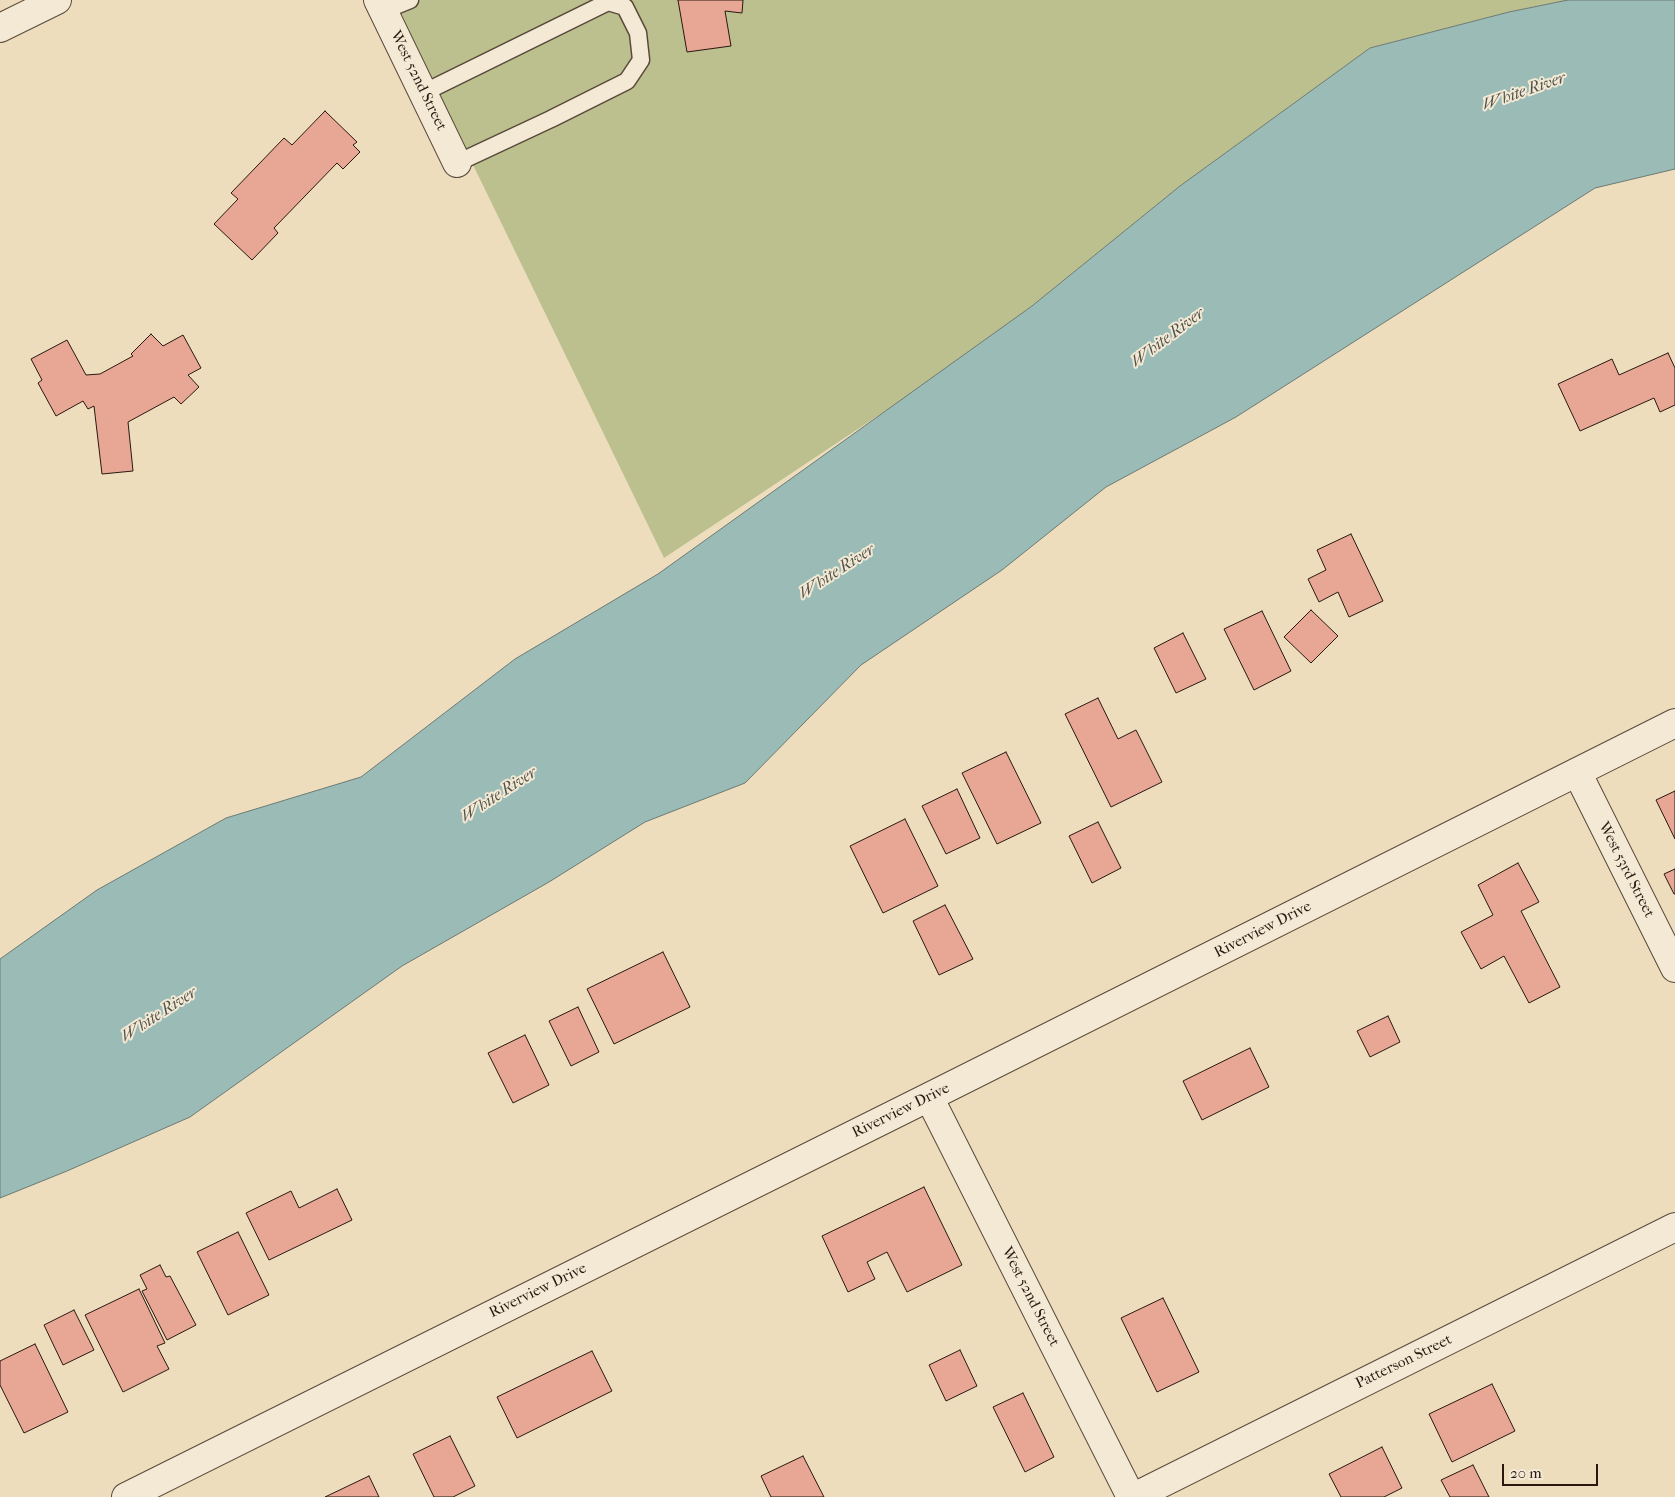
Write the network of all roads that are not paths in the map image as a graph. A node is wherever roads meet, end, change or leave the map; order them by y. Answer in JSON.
{"nodes":[{"id":1,"x":57,"y":0,"type":"edge"},
{"id":2,"x":410,"y":0,"type":"edge"},
{"id":3,"x":381,"y":6,"type":"edge"},
{"id":4,"x":0,"y":28,"type":"edge"},
{"id":5,"x":423,"y":93,"type":"junction"},
{"id":6,"x":457,"y":163,"type":"joint"},
{"id":7,"x":1675,"y":723,"type":"edge"},
{"id":8,"x":1577,"y":772,"type":"junction"},
{"id":9,"x":1675,"y":968,"type":"edge"},
{"id":10,"x":929,"y":1098,"type":"junction"},
{"id":11,"x":1675,"y":1227,"type":"edge"},
{"id":12,"x":126,"y":1497,"type":"edge"},
{"id":13,"x":1132,"y":1497,"type":"edge"}],
"edges":[{"from":1,"to":4,"type":"street"},
{"from":2,"to":3,"type":"lane"},
{"from":3,"to":5,"type":"street","name":"West 52nd Street"},
{"from":5,"to":6,"type":"street","name":"West 52nd Street"},
{"from":5,"to":6,"type":"lane"},
{"from":7,"to":8,"type":"street","name":"Riverview Drive"},
{"from":8,"to":9,"type":"street","name":"West 53rd Street"},
{"from":8,"to":10,"type":"street","name":"Riverview Drive"},
{"from":10,"to":12,"type":"street","name":"Riverview Drive"},
{"from":10,"to":13,"type":"street","name":"West 52nd Street"},
{"from":11,"to":13,"type":"street","name":"Patterson Street"}]}
